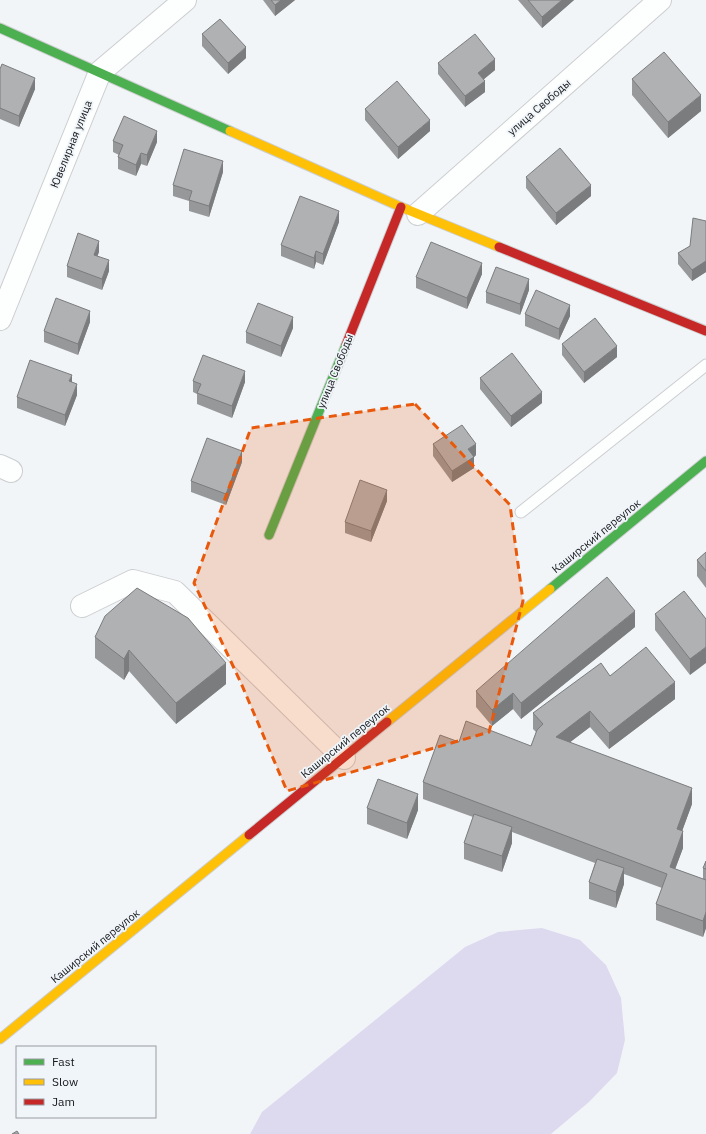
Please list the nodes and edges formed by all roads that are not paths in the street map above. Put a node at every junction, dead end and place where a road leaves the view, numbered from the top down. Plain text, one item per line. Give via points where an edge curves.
1 (185, 0) edge
2 (660, 0) edge
3 (0, 28) edge
4 (100, 72) junction
5 (410, 210) junction
6 (0, 319) edge
7 (706, 331) edge
8 (706, 365) edge
9 (706, 461) edge
10 (521, 512) dead end
11 (269, 535) dead end
12 (82, 606) dead end
13 (344, 758) junction
14 (0, 1039) edge

1 - 4 street, Ювелирная улица
2 - 5 street, улица Свободы
3 - 4 street
4 - 5 street
4 - 6 street, Ювелирная улица
5 - 7 street
5 - 11 street, улица Свободы
8 - 10 lane
9 - 13 street, Каширский переулок
12 - 13 street via 132,581 174,592
13 - 14 street, Каширский переулок

